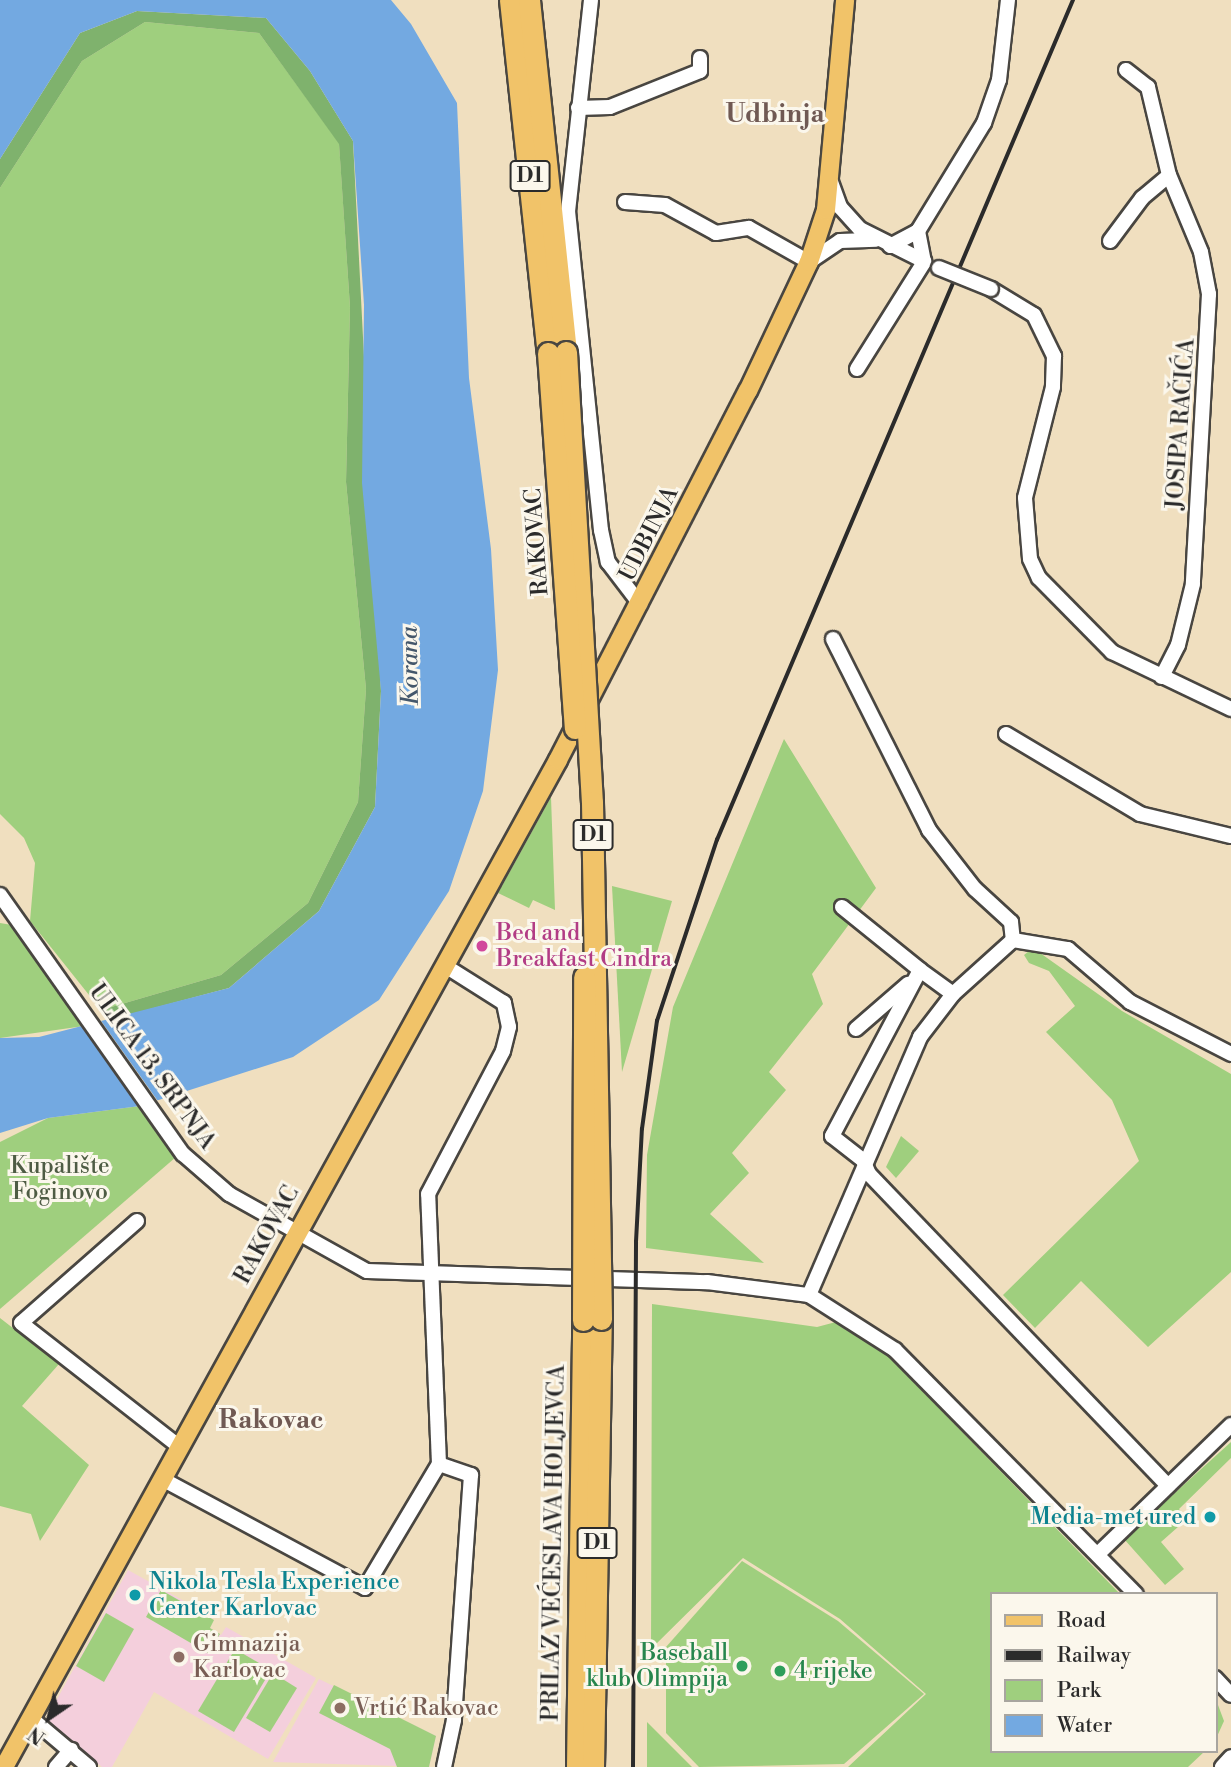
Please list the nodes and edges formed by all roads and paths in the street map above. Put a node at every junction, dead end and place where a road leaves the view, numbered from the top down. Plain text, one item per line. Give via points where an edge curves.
1 (510, 0) edge
2 (529, 0) edge
3 (591, 0) edge
4 (845, 0) edge
5 (1008, 0) edge
6 (700, 58) dead end
7 (1126, 70) dead end
8 (578, 107) junction
9 (1169, 175) junction
10 (831, 182) junction
11 (625, 202) dead end
12 (918, 231) junction
13 (1110, 241) dead end
14 (883, 243) junction
15 (924, 261) junction
16 (809, 262) junction
17 (557, 352) junction
18 (857, 369) dead end
19 (640, 604) junction
20 (833, 639) dead end
21 (1161, 677) junction
22 (1231, 709) edge
23 (1006, 734) dead end
24 (1231, 836) edge
25 (0, 895) edge
26 (842, 907) dead end
27 (1013, 940) junction
28 (444, 965) junction
29 (917, 974) junction
30 (953, 994) junction
31 (856, 1029) dead end
32 (1231, 1054) edge
33 (863, 1160) junction
34 (137, 1222) dead end
35 (298, 1233) junction
36 (432, 1275) junction
37 (809, 1295) junction
38 (592, 1320) junction
39 (1231, 1425) edge
40 (181, 1448) junction
41 (439, 1464) junction
42 (164, 1480) junction
43 (1168, 1486) junction
44 (1099, 1553) junction
45 (1134, 1592) edge
46 (1217, 1680) edge
47 (1231, 1695) edge
48 (31, 1718) junction
49 (71, 1750) junction
50 (1231, 1757) edge
51 (4, 1767) edge
52 (56, 1767) edge
53 (89, 1767) edge
54 (444, 1767) edge
55 (577, 1767) edge
56 (593, 1767) edge
57 (1222, 1767) edge

1 - 17 highway, D1
2 - 17 highway, D1
3 - 8 street, UDBINJA
4 - 10 main road, UDBINJA
5 - 12 street via 999,80 984,123
6 - 8 street via 700,71 610,107
7 - 9 street, JOSIPA RAČIĆA via 1148,87
8 - 19 street, UDBINJA via 568,211 601,530 608,562
9 - 13 street via 1142,198
9 - 21 street, JOSIPA RAČIĆA via 1202,252 1209,337 1193,584 1178,645
10 - 14 street, UDBINJA via 849,219
10 - 16 main road, UDBINJA
11 - 16 street via 665,205 716,233 749,228
12 - 14 street
12 - 15 street
14 - 15 street, UDBINJA
14 - 16 street, UDBINJA via 840,241
15 - 18 street
15 - 21 street, UDBINJA, bridge via 990,289 1034,315 1054,356 1053,387 1025,498 1030,559 1039,578 1102,644
16 - 19 main road, UDBINJA
17 - 38 highway, RAKOVAC / D1, bridge via 579,800
19 - 28 main road, RAKOVAC
20 - 27 street via 929,830 975,889 1011,922
21 - 22 street
23 - 24 street via 1140,814
25 - 35 street, ULICA 13. SRPNJA via 177,1146 209,1181
26 - 29 street
27 - 30 street
27 - 32 street via 1068,949 1130,1002
28 - 35 main road, RAKOVAC
28 - 36 street via 504,1003 509,1027 503,1051 428,1194
29 - 30 street
29 - 31 street
29 - 33 street via 832,1136
30 - 33 street via 898,1078
33 - 37 street
33 - 43 street via 869,1174
34 - 40 street via 20,1323
35 - 36 street, ULICA 13. SRPNJA via 368,1271
35 - 40 main road, RAKOVAC
36 - 37 street, ULICA 13. SRPNJA via 706,1282
36 - 41 street
37 - 44 street via 895,1350
38 - 55 highway, PRILAZ VEĆESLAVA HOLJEVCA / D1
38 - 56 highway, PRILAZ VEĆESLAVA HOLJEVCA / D1
39 - 43 street
40 - 42 main road, RAKOVAC
41 - 42 street via 365,1588
41 - 54 street via 471,1475 454,1720
42 - 48 main road, RAKOVAC
43 - 44 street
44 - 45 street
46 - 47 street
48 - 49 street
48 - 51 main road, RAKOVAC
49 - 52 street
49 - 53 street
50 - 57 street

